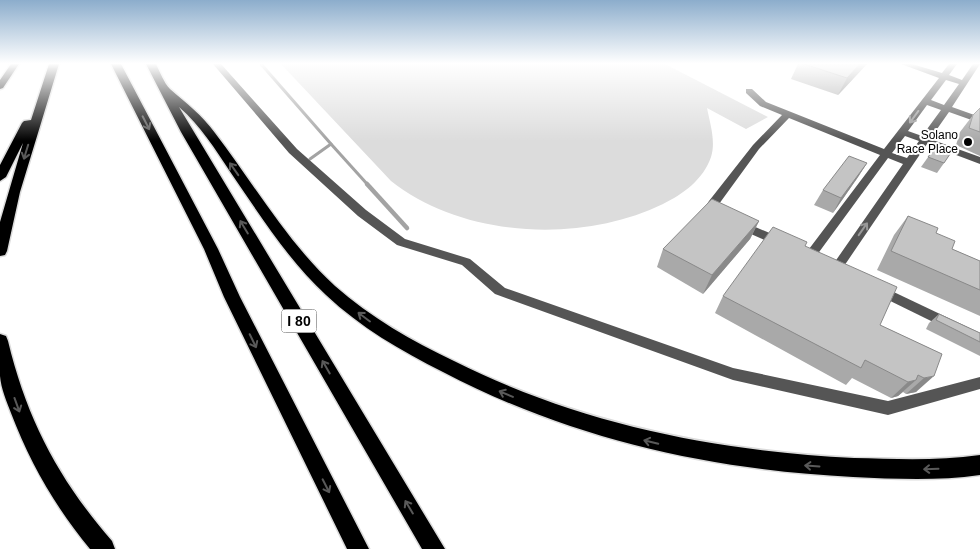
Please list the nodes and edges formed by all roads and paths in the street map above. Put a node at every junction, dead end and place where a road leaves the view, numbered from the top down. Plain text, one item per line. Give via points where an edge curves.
1 (45, 90) edge
2 (46, 90) edge
3 (129, 90) edge
4 (239, 90) edge
5 (934, 90) edge
6 (959, 90) edge
7 (167, 91) joint
8 (749, 91) dead end
9 (925, 101) junction
10 (946, 108) junction
11 (787, 115) junction
12 (980, 120) edge
13 (903, 132) junction
14 (925, 140) junction
15 (886, 154) junction
16 (980, 161) edge
17 (908, 163) junction
18 (0, 177) edge
19 (0, 251) edge
20 (818, 261) junction
21 (870, 286) edge
22 (980, 339) edge
23 (0, 341) edge
24 (980, 382) edge
25 (980, 465) edge
26 (104, 549) edge
27 (358, 549) edge
28 (434, 549) edge

1 - 18 highway
2 -> 19 highway via 14,192
3 -> 27 highway
4 - 24 street via 293,151 362,213 402,242 466,262 500,291 733,374 888,408
5 - 9 street
6 - 10 street
25 -> 7 highway via 870,468 736,459 654,443 584,424 467,377 391,335 331,291 284,237 207,128
28 -> 7 highway, I 80 via 187,132
8 - 11 street via 764,104
9 - 10 street
9 -> 13 street
10 - 12 street
10 - 14 street
11 - 15 street
11 - 20 street via 756,147 713,204 715,213
13 - 14 street
13 - 15 street
14 - 16 street
14 - 17 street
15 - 17 street
15 - 20 street
20 -> 17 street
21 - 22 street
23 -> 26 highway via 10,386 29,436 60,490

